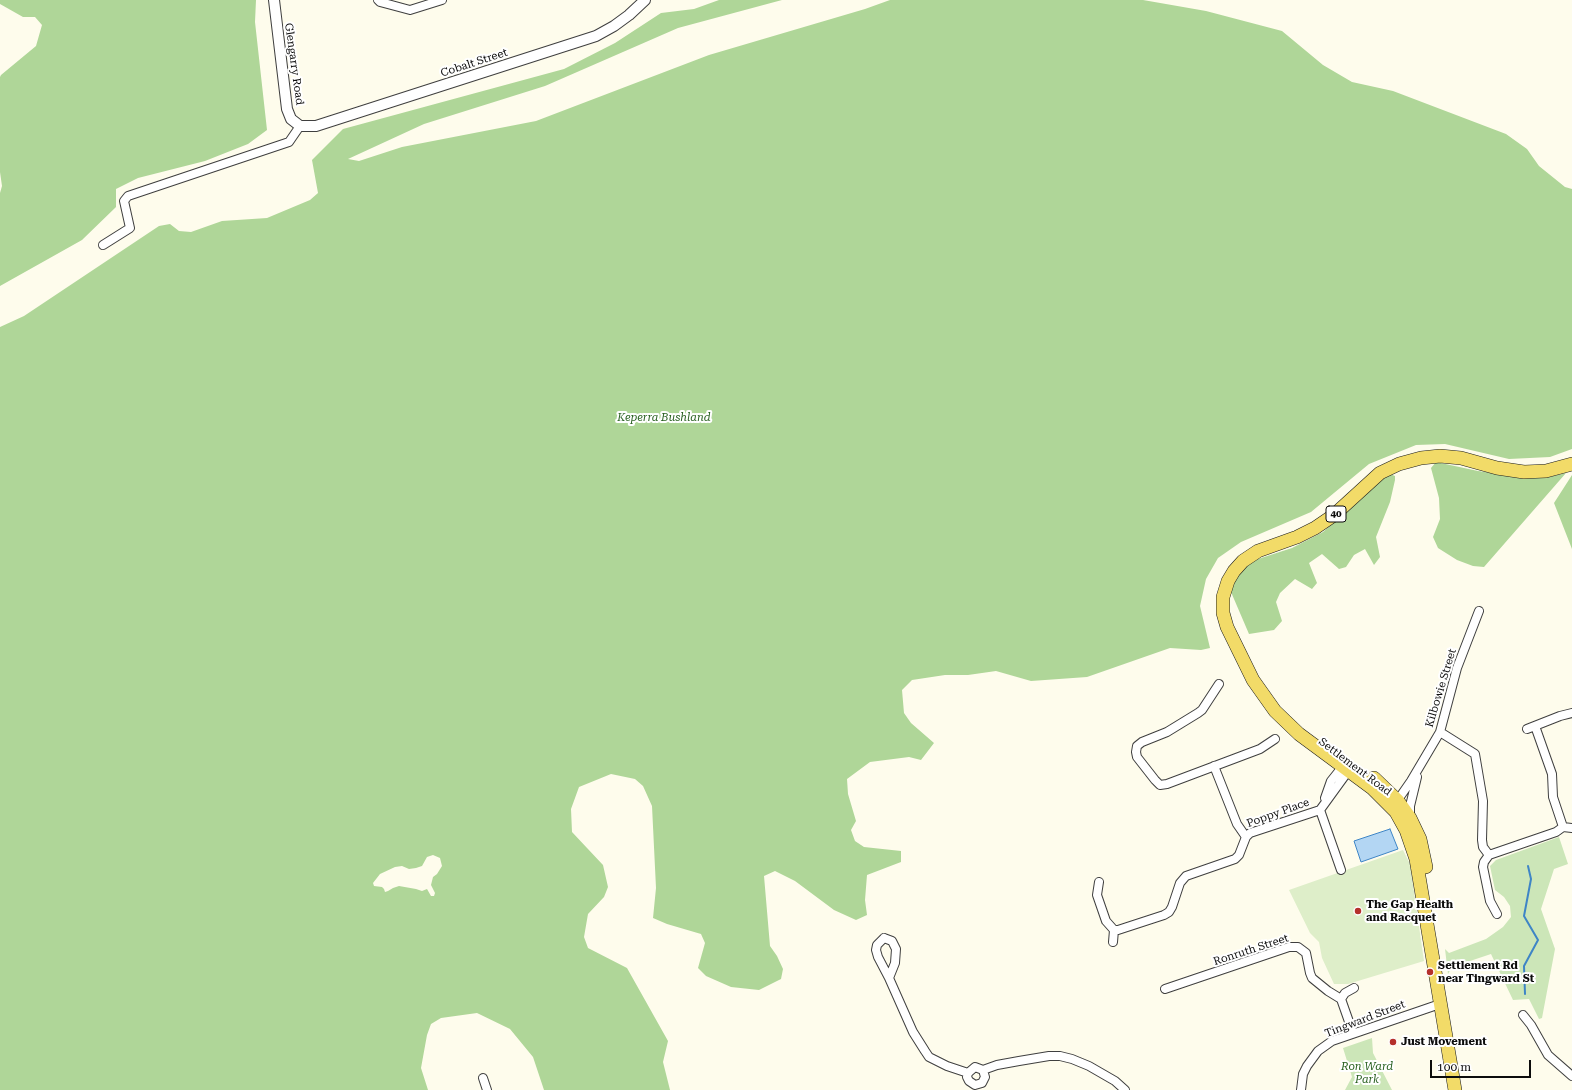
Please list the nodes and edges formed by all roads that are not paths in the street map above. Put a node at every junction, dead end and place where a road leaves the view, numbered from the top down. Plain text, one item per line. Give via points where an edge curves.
1 (274, 0) edge
2 (378, 0) edge
3 (442, 0) edge
4 (645, 0) edge
5 (300, 126) junction
6 (103, 245) dead end
7 (1572, 464) edge
8 (1479, 611) dead end
9 (1219, 684) dead end
10 (1572, 713) edge
11 (1440, 732) junction
12 (1275, 739) dead end
13 (1214, 766) junction
14 (1347, 766) junction
15 (1418, 770) junction
16 (1395, 804) junction
17 (1321, 807) junction
18 (1410, 818) junction
19 (1563, 827) junction
20 (1572, 828) edge
21 (1246, 836) junction
22 (1489, 855) junction
23 (1341, 870) dead end
24 (1099, 882) dead end
25 (1497, 914) dead end
26 (1114, 930) junction
27 (1113, 942) dead end
28 (889, 978) dead end
29 (1354, 988) dead end
30 (1165, 989) dead end
31 (1340, 999) junction
32 (1440, 1000) junction
33 (1523, 1015) dead end
34 (1353, 1033) junction
35 (983, 1070) junction
36 (968, 1073) junction
37 (1572, 1076) edge
38 (483, 1078) dead end
39 (977, 1087) edge
40 (486, 1090) edge
41 (1126, 1090) edge
42 (1301, 1090) edge
43 (1455, 1090) edge

1 - 5 street, Glengarry Road via 287,109 291,119
2 - 3 street via 410,10
4 - 5 street, Cobalt Street via 630,15 596,36 316,126
5 - 6 street via 290,142 128,196 124,201 130,228
7 - 14 main road, Settlement Road / 40 via 1546,471 1524,472 1440,456 1399,464 1380,473 1334,515 1315,528 1258,551 1234,571 1223,597 1223,613 1227,628 1256,686 1265,698
8 - 11 street, Kilbowie Street via 1457,668
9 - 13 street via 1202,710 1167,732 1139,743 1136,752 1143,766 1160,784 1167,784
10 - 19 street via 1531,728 1552,774 1553,797
11 - 15 street, Kilbowie Street
11 - 22 street via 1475,754 1483,801 1482,840 1483,847
12 - 13 street via 1260,749
13 - 21 street via 1237,824
14 - 16 main road, Settlement Road / 40 via 1370,781
14 - 17 street, Poppy Place
15 - 16 street, Kilbowie Street
15 - 18 street
16 - 18 main road, Settlement Road / 40
16 - 32 main road, Settlement Road / 40 via 1416,859
17 - 21 street, Poppy Place
17 - 23 street
18 - 32 main road, Settlement Road / 40 via 1420,839 1425,860 1438,959
19 - 20 street
19 - 22 street via 1556,832
21 - 26 street, Poppy Place via 1239,855 1234,859 1183,878 1169,912
22 - 25 street via 1483,867 1490,901
24 - 26 street via 1098,900 1106,921
26 - 27 street
28 - 36 street via 913,1032 929,1057
29 - 31 street via 1344,993
30 - 31 street, Ronruth Street via 1289,947 1298,947 1306,953 1312,978
31 - 34 street
32 - 34 street, Tingward Street
32 - 43 main road, Settlement Road / 40
33 - 37 street via 1548,1055
34 - 42 street, Tingward Street via 1332,1041 1318,1051 1303,1074
35 - 36 street via 975,1068
35 - 39 street via 984,1079
35 - 41 street via 1018,1061 1060,1056 1089,1066
36 - 39 street via 969,1081
38 - 40 street

